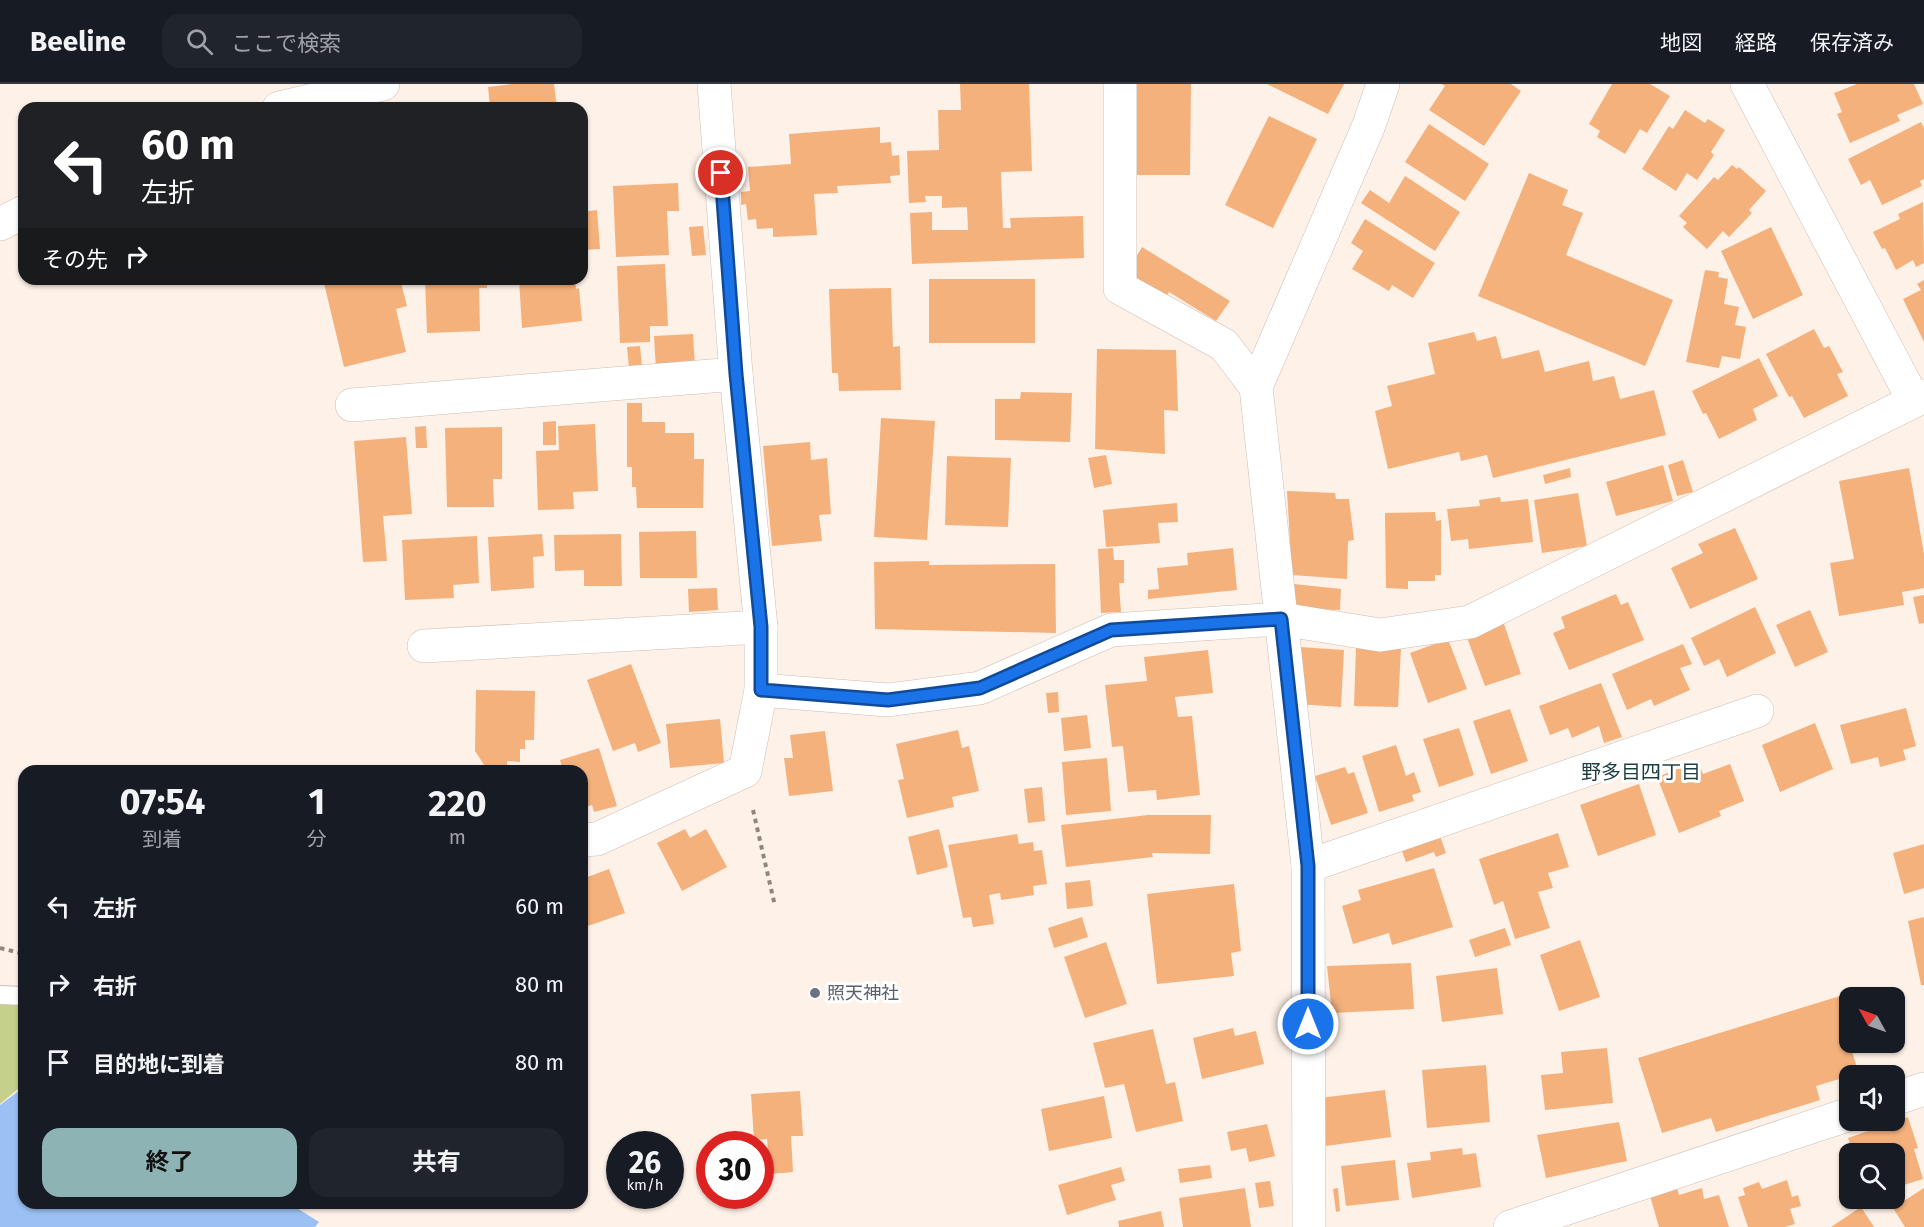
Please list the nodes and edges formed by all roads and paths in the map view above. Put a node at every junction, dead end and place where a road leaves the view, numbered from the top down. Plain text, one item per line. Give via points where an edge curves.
1 (383, 84) edge
2 (714, 84) edge
3 (1120, 84) edge
4 (1383, 84) edge
5 (1746, 84) edge
6 (305, 102) edge
7 (18, 215) edge
8 (0, 224) edge
9 (736, 374) junction
10 (1256, 387) junction
11 (1919, 398) edge
12 (352, 405) dead end
13 (1281, 619) junction
14 (761, 627) junction
15 (424, 646) dead end
16 (761, 690) junction
17 (1757, 711) dead end
18 (745, 771) junction
19 (588, 840) edge
20 (1308, 866) junction
21 (775, 906) dead end
22 (0, 948) edge
23 (18, 952) edge
24 (0, 995) edge
25 (18, 996) edge
26 (1924, 1089) edge
27 (1905, 1095) edge
28 (1839, 1118) edge
29 (1309, 1227) edge
30 (1510, 1227) edge

1 - 6 street
2 - 9 street
3 - 10 street via 1120,288 1224,345
4 - 10 street
5 - 11 street
7 - 8 street
9 - 12 street
9 - 14 street
10 - 13 street
11 - 13 street via 1470,622 1380,635
13 - 16 street via 1111,630 980,688 888,700
13 - 20 street
14 - 15 street
14 - 16 street
16 - 18 street
17 - 20 street
18 - 19 street via 597,839
18 - 21 path
20 - 29 street
22 - 23 path
24 - 25 lane
26 - 27 street
28 - 30 street

